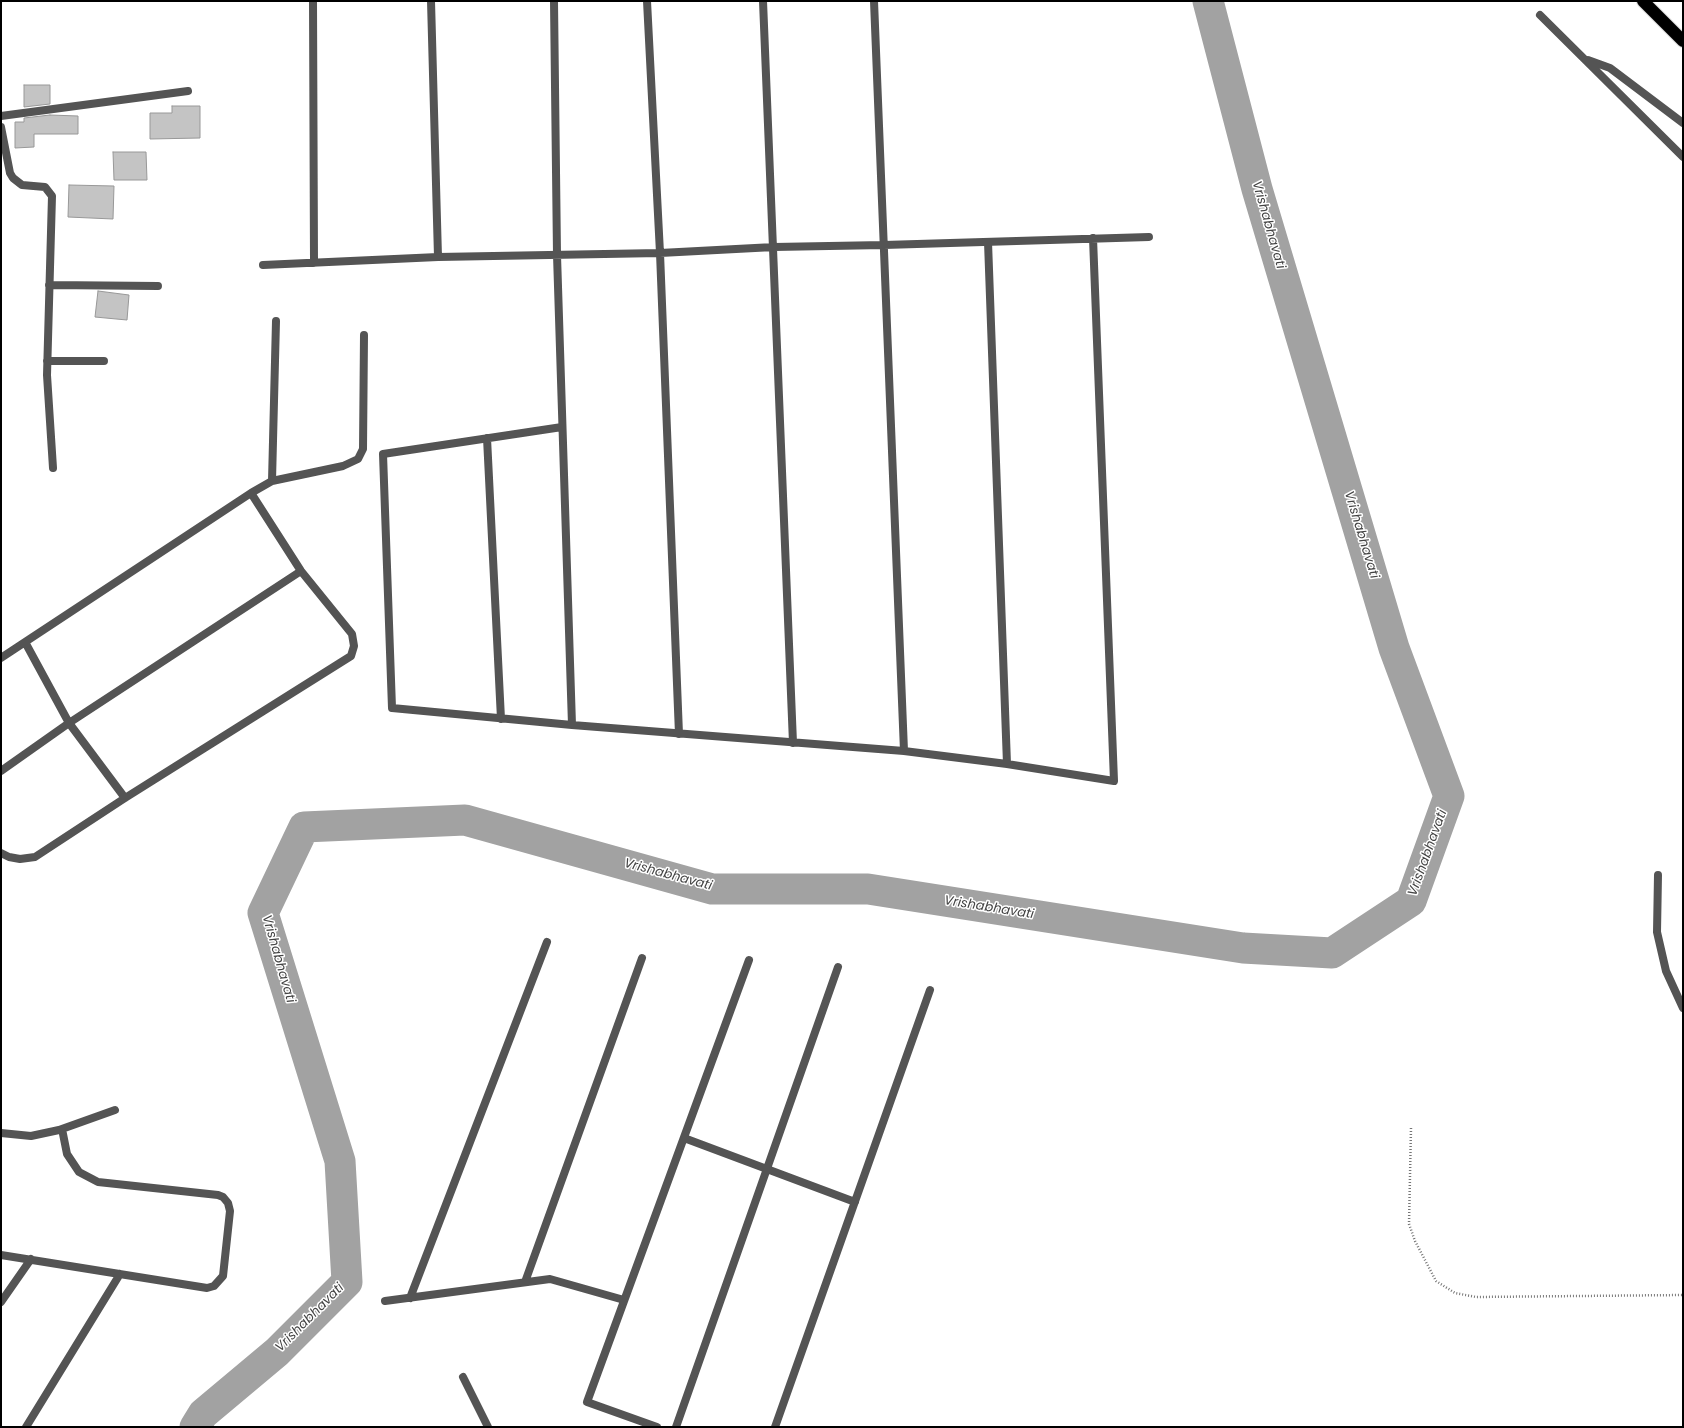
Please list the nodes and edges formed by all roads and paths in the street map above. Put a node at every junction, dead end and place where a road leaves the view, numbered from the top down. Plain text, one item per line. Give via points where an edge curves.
1 (312, 1) edge
2 (316, 1) edge
3 (431, 1) edge
4 (554, 1) edge
5 (647, 1) edge
6 (763, 1) edge
7 (874, 1) edge
8 (1643, 1) edge
9 (1540, 15) dead end
10 (1683, 40) edge
11 (1586, 60) junction
12 (188, 90) dead end
13 (1, 116) edge
14 (1683, 123) edge
15 (1, 126) edge
16 (1683, 157) edge
17 (1149, 236) dead end
18 (1093, 238) junction
19 (988, 242) junction
20 (884, 245) junction
21 (774, 246) junction
22 (660, 253) junction
23 (557, 254) junction
24 (438, 257) junction
25 (314, 262) junction
26 (263, 265) dead end
27 (49, 285) junction
28 (158, 286) dead end
29 (276, 321) dead end
30 (364, 335) dead end
31 (47, 361) junction
32 (104, 361) dead end
33 (562, 427) junction
34 (487, 438) junction
35 (53, 468) dead end
36 (272, 481) junction
37 (251, 493) junction
38 (301, 571) junction
39 (25, 642) junction
40 (1, 658) edge
41 (502, 719) junction
42 (69, 723) junction
43 (572, 725) junction
44 (679, 734) junction
45 (793, 743) junction
46 (904, 751) junction
47 (1007, 764) junction
48 (1, 772) edge
49 (125, 798) junction
50 (1, 853) edge
51 (1658, 875) dead end
52 (547, 942) dead end
53 (642, 958) dead end
54 (749, 960) dead end
55 (838, 967) dead end
56 (930, 990) dead end
57 (1683, 1008) edge
58 (115, 1110) dead end
59 (1411, 1128) dead end
60 (62, 1129) junction
61 (1, 1133) edge
62 (684, 1138) junction
63 (767, 1169) junction
64 (855, 1202) junction
65 (1, 1255) edge
66 (31, 1259) junction
67 (120, 1274) junction
68 (525, 1282) junction
69 (1683, 1295) edge
70 (410, 1298) junction
71 (624, 1300) junction
72 (385, 1301) dead end
73 (1, 1302) edge
74 (463, 1378) dead end
75 (26, 1427) edge
76 (488, 1427) edge
77 (657, 1427) edge
78 (676, 1427) edge
79 (775, 1427) edge

1 - 2 street
1 - 25 street
3 - 24 street
4 - 23 street
5 - 22 street
6 - 21 street
7 - 20 street
8 - 10 highway
9 - 11 street
11 - 14 street via 1610,68
11 - 16 street
12 - 13 street
15 - 27 street via 13,178 22,185 45,188 52,196
17 - 18 street
18 - 19 street
18 - 47 street via 1114,781
19 - 20 street
19 - 47 street
20 - 21 street
20 - 46 street
21 - 22 street
21 - 45 street
22 - 23 street
22 - 44 street
23 - 24 street
23 - 33 street
24 - 25 street
25 - 26 street
27 - 28 street
27 - 31 street
29 - 36 street
30 - 36 street via 363,449 358,459 343,466
31 - 32 street
31 - 35 street
33 - 34 street
33 - 43 street
34 - 41 street
34 - 41 street via 383,454 392,708
36 - 37 street
37 - 38 street
37 - 39 street
38 - 42 street
38 - 49 street via 352,634 354,646 351,656
39 - 40 street
39 - 42 street
41 - 43 street
42 - 48 street
42 - 49 street
43 - 44 street
44 - 45 street
45 - 46 street
46 - 47 street
49 - 50 street via 35,857 20,859
51 - 57 street via 1657,932 1666,971
52 - 70 street
53 - 68 street
54 - 62 street
55 - 63 street
56 - 64 street
58 - 60 street
59 - 69 path via 1409,1224 1414,1241 1436,1281 1455,1293 1476,1297
60 - 61 street via 31,1136
60 - 67 street via 67,1154 79,1172 98,1182 218,1195 228,1204 230,1211 223,1276 214,1286 206,1288
62 - 63 street
62 - 71 street
63 - 64 street
63 - 78 street
64 - 79 street
65 - 66 street
66 - 67 street
66 - 73 street
67 - 75 street
68 - 70 street
68 - 71 street via 550,1279
70 - 72 street
71 - 77 street via 587,1402
74 - 76 street

